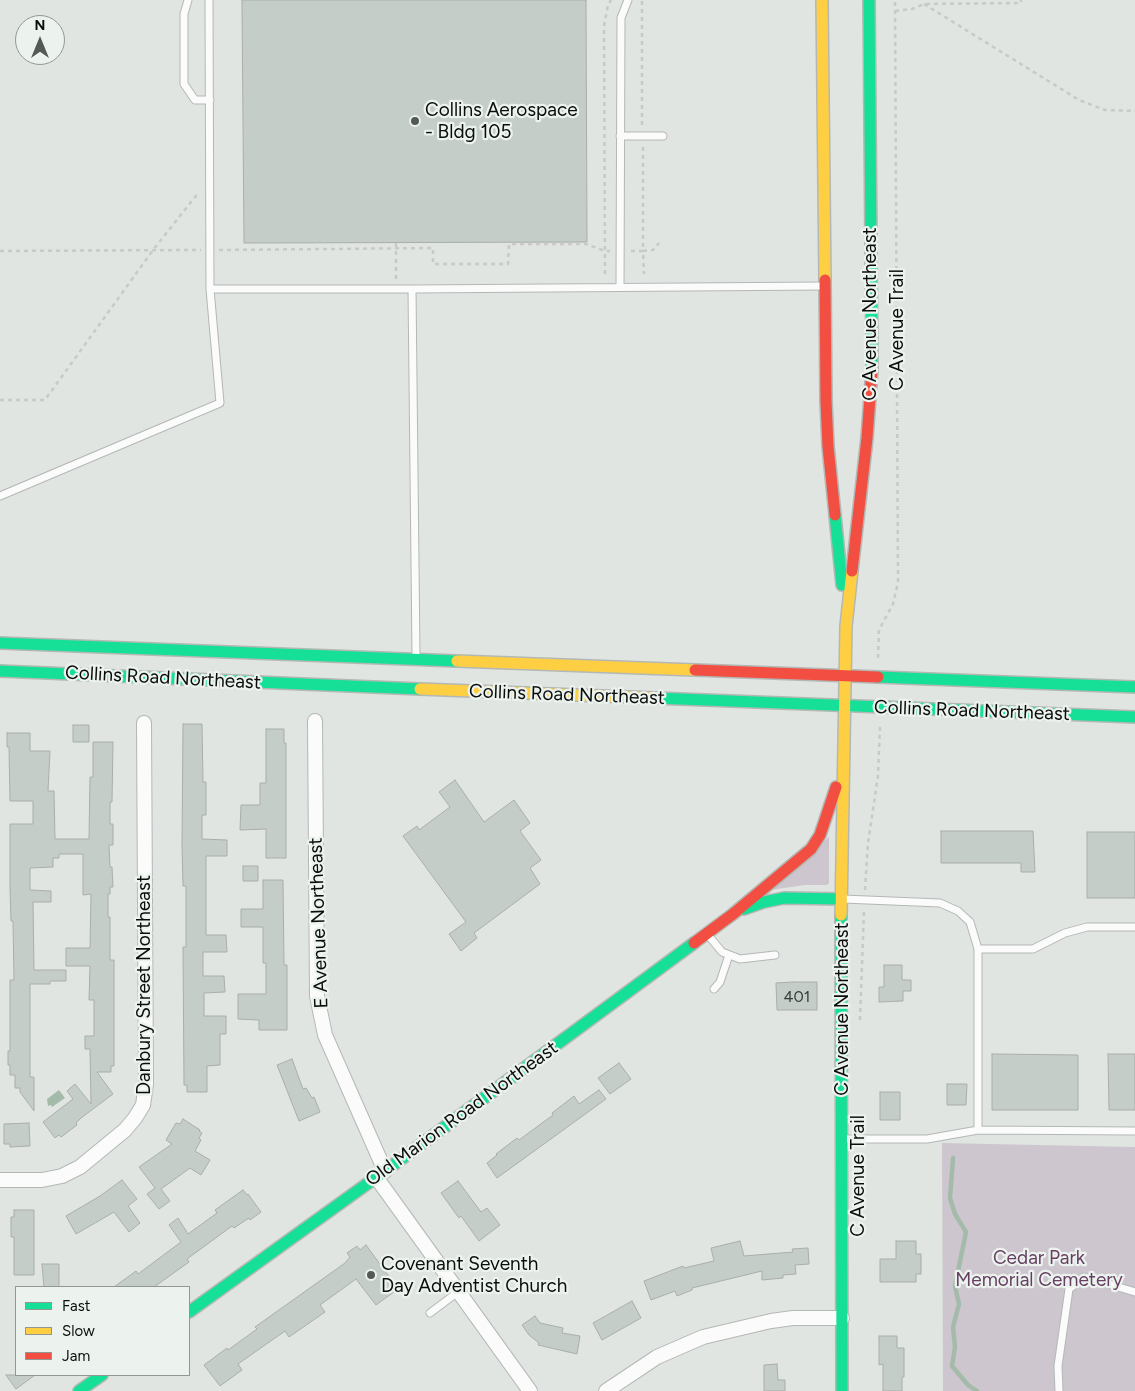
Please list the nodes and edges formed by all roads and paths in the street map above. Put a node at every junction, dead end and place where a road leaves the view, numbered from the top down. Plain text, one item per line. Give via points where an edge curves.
1 (188, 0) edge
2 (209, 0) edge
3 (612, 0) edge
4 (628, 0) edge
5 (822, 0) edge
6 (869, 0) edge
7 (895, 0) edge
8 (1021, 0) edge
9 (924, 4) junction
10 (895, 11) junction
11 (210, 100) junction
12 (1135, 111) edge
13 (620, 136) junction
14 (663, 136) dead end
15 (210, 178) junction
16 (396, 243) dead end
17 (658, 244) dead end
18 (396, 248) junction
19 (153, 250) junction
20 (210, 250) junction
21 (0, 251) edge
22 (605, 251) junction
23 (614, 251) dead end
24 (629, 251) dead end
25 (643, 251) junction
26 (605, 274) dead end
27 (644, 274) dead end
28 (824, 286) junction
29 (620, 287) junction
30 (210, 289) junction
31 (396, 289) junction
32 (412, 289) junction
33 (0, 400) edge
34 (0, 496) edge
35 (846, 626) junction
36 (0, 643) edge
37 (878, 655) dead end
38 (416, 658) junction
39 (0, 671) edge
40 (845, 675) junction
41 (1135, 687) edge
42 (844, 706) junction
43 (1135, 717) edge
44 (315, 721) dead end
45 (880, 722) dead end
46 (144, 723) dead end
47 (843, 766) junction
48 (841, 899) junction
49 (864, 899) junction
50 (733, 914) junction
51 (1135, 928) edge
52 (706, 934) junction
53 (978, 949) junction
54 (729, 954) junction
55 (775, 955) dead end
56 (714, 989) dead end
57 (860, 1025) dead end
58 (978, 1130) junction
59 (1135, 1131) edge
60 (842, 1139) junction
61 (380, 1174) junction
62 (0, 1180) edge
63 (458, 1292) junction
64 (1135, 1292) edge
65 (190, 1311) edge
66 (430, 1313) dead end
67 (842, 1318) junction
68 (101, 1376) edge
69 (79, 1391) edge
70 (530, 1391) edge
71 (606, 1391) edge
72 (842, 1391) edge
73 (1059, 1391) edge

1 - 11 lane via 184,14 184,84 194,100
2 - 11 lane
3 - 22 path via 604,26
4 - 13 lane via 620,18
5 - 28 main road, C Avenue Northeast
6 - 35 main road, C Avenue Northeast via 872,364
7 - 10 path, C Avenue Trail
8 - 9 path via 1021,3
9 - 10 path
9 - 12 path via 1079,100 1105,110
10 - 37 path, C Avenue Trail via 898,582 893,604 879,630
11 - 15 lane
13 - 14 lane
13 - 29 lane
15 - 19 path
15 - 20 lane
16 - 18 path
17 - 25 path via 653,250
18 - 20 path
18 - 22 path via 433,248 433,264 508,264 509,244 586,244
18 - 31 path
19 - 20 path
19 - 21 path
19 - 33 path via 45,400
20 - 30 lane
22 - 23 path
22 - 26 path
24 - 25 path
25 - 27 path
28 - 29 lane
28 - 35 main road, C Avenue Northeast via 828,446
29 - 32 lane
30 - 31 lane
30 - 34 lane via 220,403
31 - 32 lane
32 - 38 lane
35 - 40 main road, C Avenue Northeast
36 - 38 main road, Collins Road Northeast
38 - 40 main road, Collins Road Northeast
39 - 42 main road, Collins Road Northeast
40 - 41 main road, Collins Road Northeast
40 - 42 main road, C Avenue Northeast
42 - 43 main road, Collins Road Northeast
42 - 47 main road, C Avenue Northeast
44 - 61 street, E Avenue Northeast via 317,996 325,1035
45 - 49 path via 878,776
46 - 62 street, Danbury Street Northeast via 146,1084 143,1105 125,1130 80,1167 62,1176 42,1180
47 - 48 main road, C Avenue Northeast
47 - 50 main road, Old Marion Road Northeast via 820,835 811,849
48 - 49 lane
48 - 50 main road, Old Marion Road Northeast via 784,898
48 - 60 main road, C Avenue Northeast
49 - 53 lane via 940,903 958,911 970,922
49 - 57 path
50 - 52 main road, Old Marion Road Northeast
51 - 53 lane via 1087,927 1065,933 1033,949
52 - 54 lane via 722,952
52 - 61 main road, Old Marion Road Northeast
53 - 58 lane
54 - 55 lane via 740,959
54 - 56 lane via 720,982
58 - 59 lane
58 - 60 lane via 927,1139
60 - 67 main road, C Avenue Northeast
61 - 63 street, E Avenue Northeast
61 - 65 main road, Old Marion Road Northeast
63 - 66 lane
63 - 70 street, E Avenue Northeast
64 - 73 lane via 1084,1277 1069,1289 1058,1366
67 - 71 street via 771,1321 703,1337 657,1356
67 - 72 main road, C Avenue Northeast
68 - 69 main road

